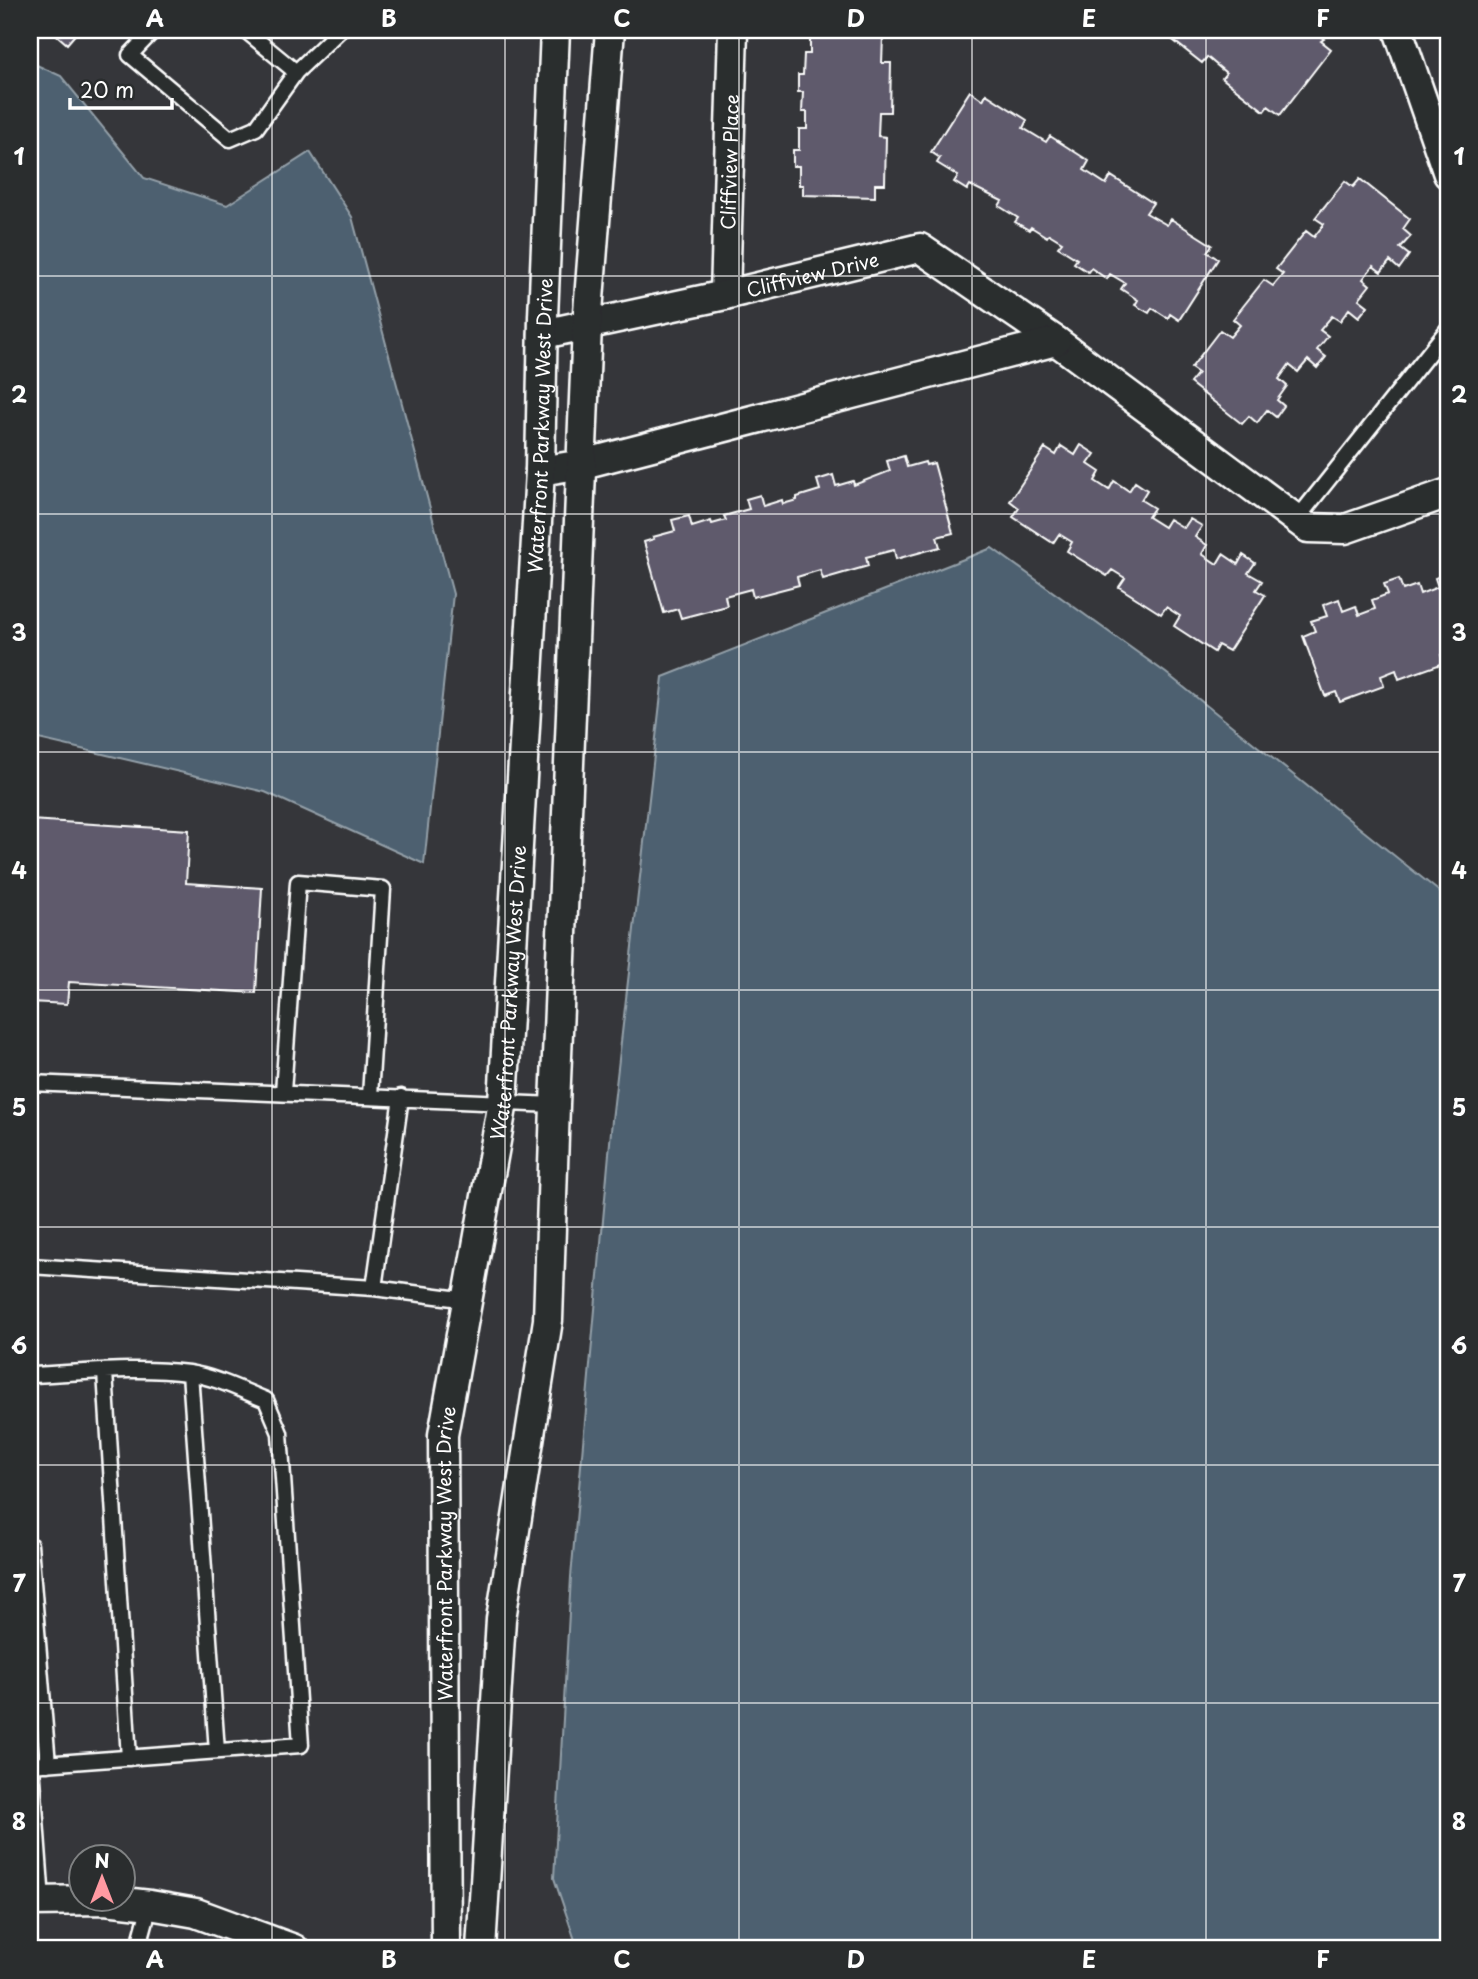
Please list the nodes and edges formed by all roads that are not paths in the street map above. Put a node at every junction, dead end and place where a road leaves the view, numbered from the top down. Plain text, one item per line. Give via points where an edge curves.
1 (154, 30) edge
2 (245, 30) edge
3 (340, 30) edge
4 (555, 30) edge
5 (610, 30) edge
6 (733, 30) edge
7 (1398, 30) edge
8 (296, 72) junction
9 (1448, 174) edge
10 (725, 295) junction
11 (587, 325) junction
12 (1448, 329) edge
13 (543, 334) junction
14 (1056, 341) junction
15 (583, 464) junction
16 (540, 471) junction
17 (1448, 493) edge
18 (1297, 519) junction
19 (30, 1083) edge
20 (283, 1093) junction
21 (370, 1096) junction
22 (401, 1097) junction
23 (503, 1102) junction
24 (555, 1105) junction
25 (30, 1266) edge
26 (374, 1288) junction
27 (468, 1300) junction
28 (104, 1372) junction
29 (190, 1373) junction
30 (30, 1375) edge
31 (30, 1545) edge
32 (217, 1751) junction
33 (129, 1758) junction
34 (48, 1763) junction
35 (31, 1765) edge
36 (36, 1901) edge
37 (150, 1905) junction
38 (138, 1949) edge
39 (293, 1949) edge
40 (446, 1949) edge
41 (481, 1949) edge

1 - 8 lane via 130,55 230,139 256,128
2 - 8 lane
3 - 8 lane
4 - 13 street, Waterfront Parkway West Drive
5 - 11 street
6 - 10 street, Cliffview Place
7 - 9 street
10 - 11 street, Cliffview Drive
10 - 14 street, Cliffview Drive via 920,248
11 - 13 street, Cliffview Drive
11 - 15 street
12 - 18 lane
13 - 16 street, Waterfront Parkway West Drive
14 - 15 street
14 - 18 street, Cliffview Drive
15 - 16 street
15 - 24 street
16 - 23 street, Waterfront Parkway West Drive
17 - 18 street, Cliffview Drive via 1345,529 1308,528
19 - 20 lane
20 - 21 lane
20 - 21 lane via 298,882 383,889
21 - 22 lane
22 - 23 lane
22 - 26 lane
23 - 24 lane
23 - 27 street, Waterfront Parkway West Drive
24 - 41 street via 548,1320 501,1619
25 - 26 lane
26 - 27 lane
27 - 40 street, Waterfront Parkway West Drive via 443,1435
28 - 29 lane
28 - 30 lane
28 - 33 lane
29 - 32 lane
29 - 32 lane via 266,1400 280,1433 301,1745
31 - 34 lane
32 - 33 lane
33 - 34 lane
34 - 35 lane
35 - 36 lane
36 - 37 street via 104,1899
37 - 38 lane
37 - 39 street via 196,1913

